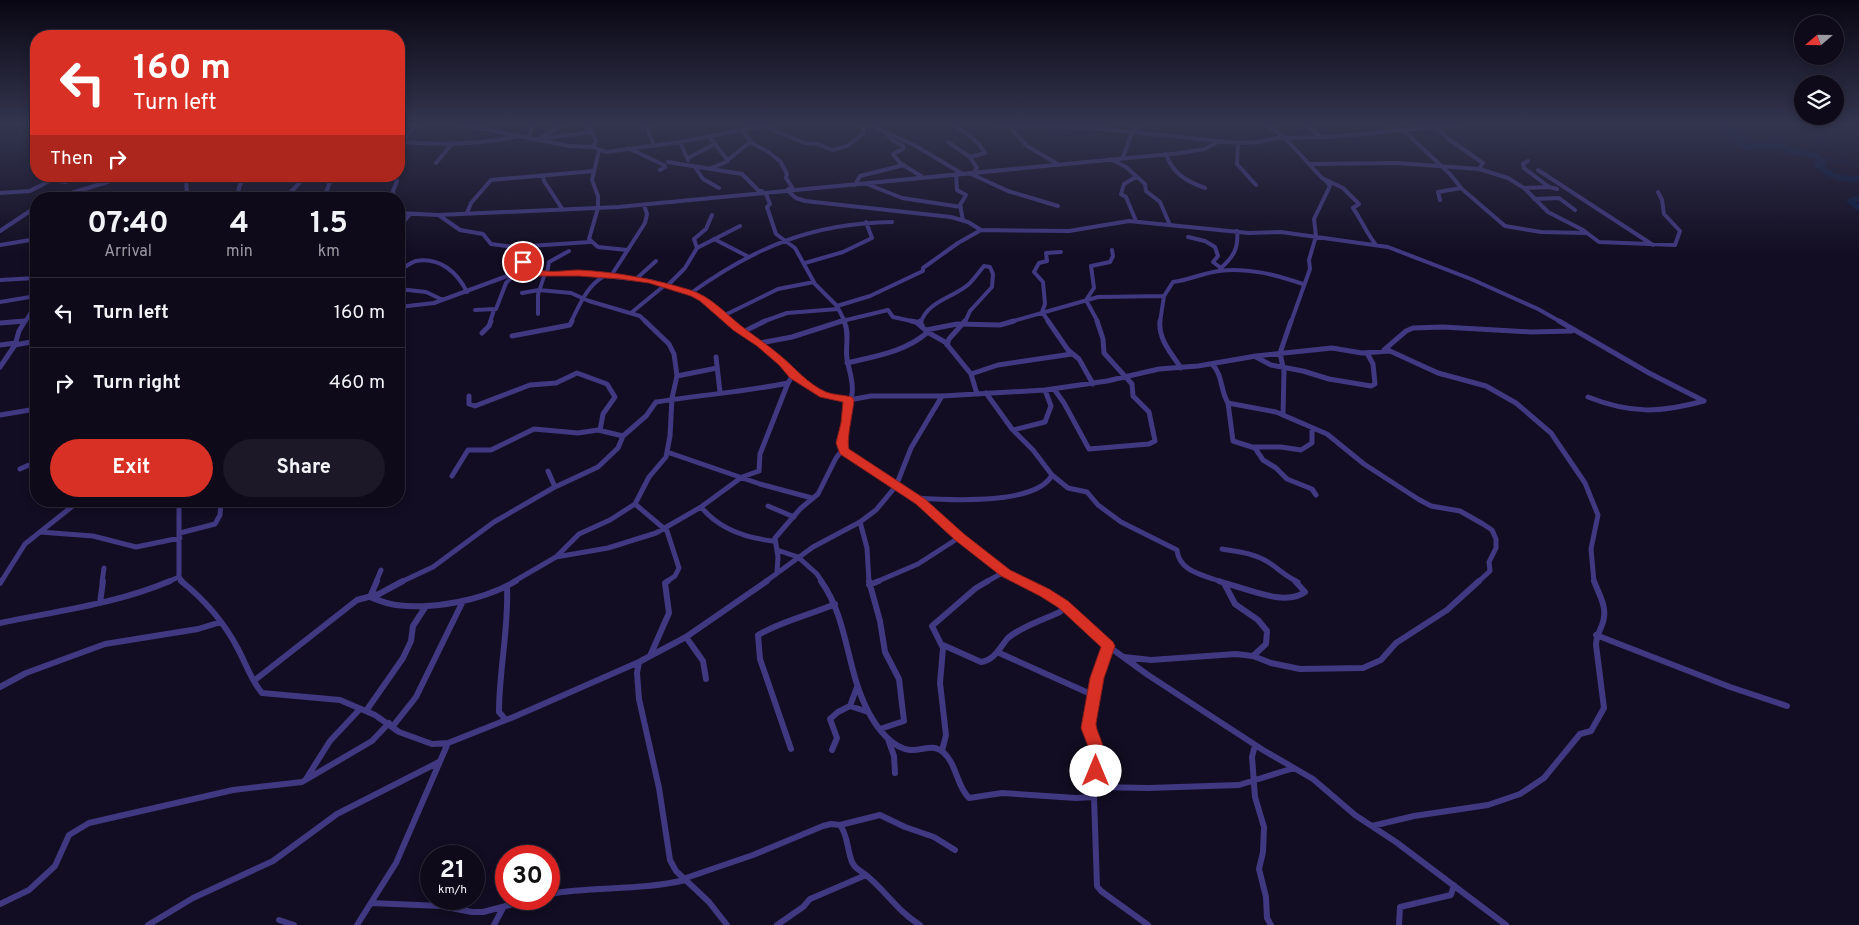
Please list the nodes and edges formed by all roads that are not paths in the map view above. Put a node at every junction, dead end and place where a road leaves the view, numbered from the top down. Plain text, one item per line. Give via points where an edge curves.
1 (696, 168) edge
2 (708, 168) edge
3 (784, 168) edge
4 (886, 168) edge
5 (909, 168) edge
6 (950, 168) edge
7 (977, 168) edge
8 (1009, 168) edge
9 (1126, 168) edge
10 (1172, 168) edge
11 (1241, 168) edge
12 (1313, 168) edge
13 (1442, 168) edge
14 (1468, 168) edge
15 (1524, 168) edge
16 (1479, 169) joint
17 (1538, 170) dead end
18 (594, 171) joint
19 (968, 172) junction
20 (974, 172) junction
21 (959, 174) junction
22 (543, 176) junction
23 (921, 177) junction
24 (1136, 177) junction
25 (1324, 179) junction
26 (47, 182) edge
27 (107, 182) edge
28 (300, 182) edge
29 (864, 183) junction
30 (854, 185) junction
31 (1256, 185) dead end
32 (1549, 187) junction
33 (720, 188) dead end
34 (1205, 188) dead end
35 (1462, 188) junction
36 (1524, 188) junction
37 (1557, 189) dead end
38 (787, 191) junction
39 (75, 192) edge
40 (291, 192) edge
41 (1658, 192) dead end
42 (0, 193) edge
43 (766, 194) dead end
44 (1534, 199) junction
45 (1440, 200) dead end
46 (644, 205) junction
47 (1058, 206) dead end
48 (598, 208) junction
49 (961, 208) junction
50 (563, 210) junction
51 (1575, 210) dead end
52 (30, 212) edge
53 (405, 213) edge
54 (467, 213) junction
55 (438, 215) junction
56 (712, 215) dead end
57 (963, 220) junction
58 (866, 222) junction
59 (892, 222) dead end
60 (1136, 222) junction
61 (1170, 225) junction
62 (740, 226) dead end
63 (981, 230) junction
64 (0, 231) edge
65 (1237, 231) junction
66 (1586, 233) junction
67 (1316, 236) junction
68 (1188, 237) dead end
69 (714, 239) junction
70 (783, 240) junction
71 (30, 241) edge
72 (590, 242) junction
73 (0, 245) edge
74 (1376, 245) junction
75 (1653, 245) junction
76 (514, 247) junction
77 (696, 248) junction
78 (627, 250) junction
79 (1112, 250) dead end
80 (570, 251) dead end
81 (1060, 252) dead end
82 (747, 256) junction
83 (656, 261) dead end
84 (805, 263) junction
85 (524, 266) junction
86 (405, 268) edge
87 (1219, 270) junction
88 (537, 273) junction
89 (546, 273) junction
90 (515, 274) junction
91 (523, 274) junction
92 (604, 275) junction
93 (611, 276) junction
94 (30, 278) edge
95 (636, 279) junction
96 (0, 280) edge
97 (814, 282) junction
98 (1303, 284) junction
99 (666, 285) junction
100 (405, 290) edge
101 (539, 290) junction
102 (467, 292) junction
103 (522, 292) dead end
104 (691, 293) junction
105 (1164, 296) junction
106 (30, 297) edge
107 (582, 298) junction
108 (443, 300) junction
109 (1086, 300) junction
110 (0, 302) edge
111 (405, 307) edge
112 (837, 308) junction
113 (475, 310) dead end
114 (494, 310) junction
115 (1042, 312) junction
116 (30, 313) edge
117 (631, 313) junction
118 (538, 314) dead end
119 (723, 316) junction
120 (844, 320) junction
121 (25, 321) junction
122 (0, 323) edge
123 (962, 325) junction
124 (922, 326) junction
125 (927, 331) junction
126 (1575, 331) junction
127 (743, 332) junction
128 (482, 333) dead end
129 (512, 336) dead end
130 (30, 342) edge
131 (15, 344) junction
132 (760, 344) junction
133 (0, 345) edge
134 (947, 345) junction
135 (1384, 350) junction
136 (1280, 353) junction
137 (1367, 353) junction
138 (1072, 354) junction
139 (1256, 356) junction
140 (716, 357) dead end
141 (847, 363) junction
142 (1212, 364) junction
143 (0, 367) edge
144 (1283, 367) junction
145 (717, 368) junction
146 (1181, 368) junction
147 (970, 374) junction
148 (793, 375) junction
149 (677, 376) junction
150 (1126, 377) junction
151 (788, 384) junction
152 (1092, 384) junction
153 (1054, 389) junction
154 (1045, 390) junction
155 (720, 392) junction
156 (986, 393) junction
157 (977, 394) junction
158 (469, 396) dead end
159 (942, 396) junction
160 (1588, 397) dead end
161 (672, 398) junction
162 (848, 400) junction
163 (1228, 403) junction
164 (30, 410) edge
165 (0, 414) edge
166 (1283, 415) junction
167 (1312, 428) junction
168 (600, 430) junction
169 (1013, 430) junction
170 (623, 436) junction
171 (1253, 447) junction
172 (843, 449) junction
173 (667, 452) junction
174 (30, 464) edge
175 (20, 468) dead end
176 (548, 471) dead end
177 (759, 471) junction
178 (1052, 475) junction
179 (452, 476) dead end
180 (742, 477) junction
181 (755, 482) junction
182 (896, 486) junction
183 (555, 487) junction
184 (1316, 495) dead end
185 (812, 498) junction
186 (916, 498) junction
187 (635, 504) junction
188 (768, 506) dead end
189 (72, 507) edge
190 (179, 507) edge
191 (221, 507) edge
192 (701, 507) junction
193 (794, 517) junction
194 (860, 522) junction
195 (665, 529) junction
196 (40, 532) junction
197 (180, 536) junction
198 (960, 537) junction
199 (774, 541) junction
200 (1222, 548) dead end
201 (777, 550) junction
202 (556, 557) junction
203 (798, 557) junction
204 (104, 568) dead end
205 (381, 570) dead end
206 (777, 572) junction
207 (1004, 572) junction
208 (179, 577) junction
209 (0, 583) edge
210 (1224, 583) junction
211 (869, 585) junction
212 (507, 586) junction
213 (370, 597) junction
214 (463, 601) junction
215 (100, 603) junction
216 (835, 604) junction
217 (1064, 605) junction
218 (426, 606) junction
219 (221, 622) junction
220 (0, 623) edge
221 (1596, 635) junction
222 (686, 636) junction
223 (943, 645) junction
224 (1108, 646) junction
225 (997, 652) junction
226 (650, 656) junction
227 (1253, 656) junction
228 (1124, 657) junction
229 (639, 662) junction
230 (255, 680) junction
231 (706, 680) dead end
232 (0, 687) edge
233 (857, 687) junction
234 (1093, 695) junction
235 (850, 706) junction
236 (1787, 706) dead end
237 (363, 710) junction
238 (868, 712) junction
239 (506, 720) junction
240 (391, 725) junction
241 (880, 729) junction
242 (886, 736) junction
243 (448, 743) junction
244 (1256, 745) junction
245 (791, 749) dead end
246 (832, 750) dead end
247 (942, 751) junction
248 (439, 762) junction
249 (1294, 768) junction
250 (895, 772) dead end
251 (306, 780) junction
252 (1254, 781) junction
253 (1095, 787) junction
254 (1094, 797) junction
255 (840, 825) junction
256 (1372, 826) junction
257 (955, 850) dead end
258 (866, 875) junction
259 (684, 880) junction
260 (1454, 885) junction
261 (560, 893) edge
262 (371, 903) junction
263 (0, 904) edge
264 (495, 909) edge
265 (502, 910) edge
266 (279, 920) dead end
267 (148, 925) edge
268 (294, 925) edge
269 (357, 925) edge
270 (494, 925) edge
271 (727, 925) edge
272 (777, 925) edge
273 (920, 925) edge
274 (1148, 925) edge
275 (1272, 925) edge
276 (1399, 925) edge
277 (1506, 925) edge

1 - 33 street via 703,179
2 - 38 street via 742,174 759,191
3 - 38 street via 788,174 785,177 792,187
4 - 30 street via 862,175
5 - 23 street
6 - 21 street
7 - 20 street
8 - 20 street
9 - 24 street
10 - 34 street via 1179,176
11 - 31 street
12 - 25 street
13 - 35 street
14 - 16 street
15 - 32 street
16 - 36 street via 1504,176
17 - 75 street
18 - 22 street
18 - 48 street via 592,182 598,196
19 - 20 street
19 - 21 street
19 - 47 street via 1010,192
21 - 23 street
21 - 49 street via 957,189 966,196 961,201
22 - 50 street
22 - 54 street via 489,181
23 - 29 street
24 - 60 street via 1124,184 1121,194 1126,198
24 - 61 street via 1160,202
25 - 67 street via 1330,188 1314,219
25 - 74 street via 1338,184 1358,200 1354,212
26 - 42 street via 30,191
27 - 39 street
28 - 40 street
29 - 30 street
29 - 49 street via 905,199
30 - 38 street
32 - 36 street
32 - 37 street
35 - 45 street via 1438,192
35 - 66 street via 1507,227
36 - 44 street
38 - 46 street
38 - 57 street via 805,200
41 - 75 street via 1664,214 1680,233 1675,245
43 - 70 street via 770,204 768,213 776,234
44 - 51 street via 1559,198
44 - 66 street via 1548,212
46 - 48 street
46 - 78 street via 646,218
48 - 50 street
48 - 72 street
49 - 57 street
50 - 54 street
52 - 64 street
53 - 55 street
54 - 55 street
55 - 76 street via 460,230 483,234 491,244
56 - 77 street via 706,229 694,238
57 - 63 street
58 - 59 street
58 - 70 street via 807,232
58 - 84 street via 871,239 840,253
60 - 61 street
60 - 63 street via 1064,231
61 - 65 street
62 - 69 street
63 - 112 street via 939,256 923,268 923,272
65 - 67 street
65 - 87 street via 1236,255
66 - 75 street via 1602,243
67 - 74 street
67 - 98 street via 1309,260 1310,269
68 - 87 street via 1214,245 1218,254 1213,262
69 - 77 street
69 - 82 street
70 - 82 street
70 - 84 street via 795,248
71 - 73 street
72 - 76 street
72 - 78 street via 598,247
74 - 126 street via 1471,279 1545,313
76 - 85 street
77 - 99 street via 686,268
78 - 93 street
79 - 109 street via 1110,262 1091,266 1094,288
80 - 89 street via 549,262
81 - 115 street via 1046,253 1047,261 1039,263 1034,272 1043,282 1045,304
82 - 104 street via 715,274
83 - 95 street
84 - 97 street
85 - 88 street
85 - 91 street
86 - 102 street via 415,261 448,266 458,275
87 - 98 street via 1269,272
87 - 105 street via 1173,282
88 - 89 street
88 - 91 street
89 - 92 street
89 - 101 street
90 - 91 street
90 - 102 street via 497,278
90 - 114 street via 506,283
92 - 93 street
92 - 107 street
93 - 95 street
94 - 96 street
95 - 99 street
97 - 112 street
97 - 119 street via 778,289
98 - 136 street
99 - 104 street
99 - 117 street
100 - 108 street via 426,292
101 - 103 street
101 - 107 street via 572,293
101 - 118 street
102 - 108 street
104 - 119 street via 704,299
105 - 109 street via 1104,296
105 - 146 street via 1162,341
106 - 110 street
107 - 117 street
107 - 129 street via 570,325
108 - 111 street
109 - 115 street
109 - 150 street via 1093,308 1104,353
112 - 120 street
112 - 127 street via 787,313
113 - 114 street
114 - 128 street via 489,326
115 - 123 street via 1000,325
115 - 138 street
116 - 121 street
117 - 149 street via 644,318 650,328 669,344
119 - 127 street
120 - 124 street via 888,310 894,317 912,320
120 - 132 street
120 - 141 street via 848,329
121 - 122 street
121 - 131 street
123 - 124 street via 992,287 990,267 984,266 968,285 950,298 937,302 920,321
123 - 125 street
123 - 134 street via 948,339
124 - 125 street
125 - 134 street
125 - 141 street via 917,342 904,348
126 - 135 street via 1413,328
126 - 160 street via 1704,401 1671,410 1651,410 1617,408
127 - 132 street
130 - 131 street
131 - 133 street
131 - 143 street
132 - 148 street
134 - 147 street
135 - 137 street
135 - 221 street via 1438,373 1486,386 1516,403 1551,433 1582,477 1598,515 1591,563 1604,618
136 - 137 street via 1332,348
136 - 139 street
136 - 144 street
137 - 144 street via 1373,364 1373,386
138 - 147 street via 998,365
138 - 152 street via 1079,359
139 - 142 street
139 - 144 street via 1268,364
140 - 145 street
141 - 162 street via 852,380 852,395
142 - 146 street
142 - 163 street via 1219,372
144 - 166 street
145 - 149 street
145 - 155 street
146 - 150 street
147 - 157 street
148 - 151 street
148 - 162 street via 823,395
149 - 161 street
150 - 152 street
150 - 153 street via 1133,386 1134,396 1151,416 1153,443 1089,449
151 - 155 street via 743,392
151 - 177 street via 760,454
152 - 153 street
153 - 154 street
154 - 156 street
154 - 169 street via 1051,406 1045,422
155 - 161 street
156 - 157 street
156 - 169 street
157 - 159 street
158 - 168 street via 469,404 475,406 530,385 556,383 581,373 607,384 615,397 602,414
159 - 162 street via 877,396
159 - 182 street via 911,448
161 - 170 street via 656,402 646,416
161 - 173 street
162 - 172 street
163 - 166 street
163 - 171 street via 1231,439
164 - 165 street
166 - 167 street
167 - 171 street via 1312,443 1301,450 1282,446
167 - 227 street via 1335,439 1364,464 1418,499 1431,506 1460,511 1489,528 1496,539 1496,552 1489,562 1490,571 1456,603 1396,643 1372,666 1355,670 1300,669
168 - 170 street
168 - 179 street via 583,433 531,430 491,450 468,450
169 - 178 street
170 - 183 street via 618,448 598,467
171 - 184 street via 1282,476 1312,489
172 - 182 street
172 - 185 street via 821,490
173 - 180 street
173 - 187 street
174 - 175 street
176 - 183 street
177 - 180 street
177 - 181 street
178 - 186 street via 1050,481 1042,486 996,500 966,502
178 - 210 street via 1068,488 1087,492 1121,522 1174,548 1184,567
180 - 181 street
180 - 192 street
181 - 185 street
182 - 186 street
182 - 194 street via 876,510
183 - 213 street via 494,522 440,564
185 - 193 street
186 - 198 street
187 - 195 street
187 - 202 street via 579,534
188 - 193 street
189 - 196 street
190 - 197 street
191 - 197 street via 215,524
192 - 195 street
192 - 199 street via 720,525 753,538
193 - 199 street
194 - 203 street
194 - 211 street via 867,548
195 - 202 street via 608,548
195 - 226 street via 679,568 664,586 669,612
196 - 197 street via 93,536 136,547
196 - 209 street via 20,551
197 - 208 street
198 - 207 street
198 - 211 street via 918,564
199 - 201 street
200 - 210 street via 1268,562 1298,582 1305,592 1303,595 1282,597
201 - 203 street
201 - 206 street
202 - 212 street
203 - 206 street
203 - 216 street via 821,576
204 - 215 street
205 - 213 street
206 - 222 street via 726,611
207 - 217 street
207 - 223 street via 976,588 933,624 932,628
208 - 215 street
208 - 219 street via 206,601
210 - 227 street via 1231,599 1257,618 1267,633 1266,644
211 - 241 street via 880,621 882,641 899,679 903,702 904,720
212 - 214 street
212 - 239 street via 499,705 499,712
213 - 218 street via 395,605
213 - 230 street via 352,604
214 - 218 street
214 - 240 street via 416,697
215 - 220 street
216 - 233 street
216 - 245 street via 810,616 773,626 758,635 760,659
217 - 224 street
217 - 225 street via 1060,612 1012,635
218 - 237 street via 414,626 403,658
219 - 230 street
219 - 232 street via 198,630 105,644 26,673
221 - 236 street
221 - 256 street via 1604,708 1591,731 1580,734 1544,778 1520,794 1488,805
222 - 226 street
222 - 231 street via 704,660
223 - 225 street via 981,662 988,661
223 - 247 street via 940,682 946,735
224 - 228 street
224 - 234 street
225 - 234 street
226 - 229 street
227 - 228 street via 1212,654 1151,660
228 - 244 street
229 - 239 street
229 - 259 street via 637,670 644,728 654,762 670,860
230 - 237 street via 262,693 340,700
233 - 235 street
233 - 238 street
234 - 253 street via 1089,728 1097,754
235 - 238 street
235 - 246 street via 831,717 837,738
237 - 240 street
237 - 251 street via 330,741
238 - 241 street
239 - 243 street
240 - 243 street via 399,732 432,744
240 - 251 street via 372,741
241 - 242 street
242 - 247 street via 907,749 926,746
242 - 250 street via 894,756
243 - 248 street
244 - 249 street
244 - 252 street via 1252,754
247 - 254 street via 950,760 959,786 969,798 1002,793
248 - 262 street via 396,863
248 - 267 street via 336,815 274,860 179,905
249 - 252 street
249 - 256 street via 1313,779
251 - 263 street via 233,790 89,822 69,835 55,866 28,890
252 - 253 street via 1222,786
252 - 275 street via 1256,804 1264,827 1260,870 1267,918
253 - 254 street
254 - 274 street via 1097,886
255 - 257 street via 880,815 934,837
255 - 258 street via 852,862
255 - 259 street via 823,826
256 - 260 street
258 - 272 street via 810,899
258 - 273 street via 905,916
259 - 261 street via 652,888
259 - 271 street via 709,902
260 - 276 street via 1450,895 1444,898 1400,907
260 - 277 street
262 - 264 street via 441,906 472,912
262 - 269 street
265 - 270 street
266 - 268 street

